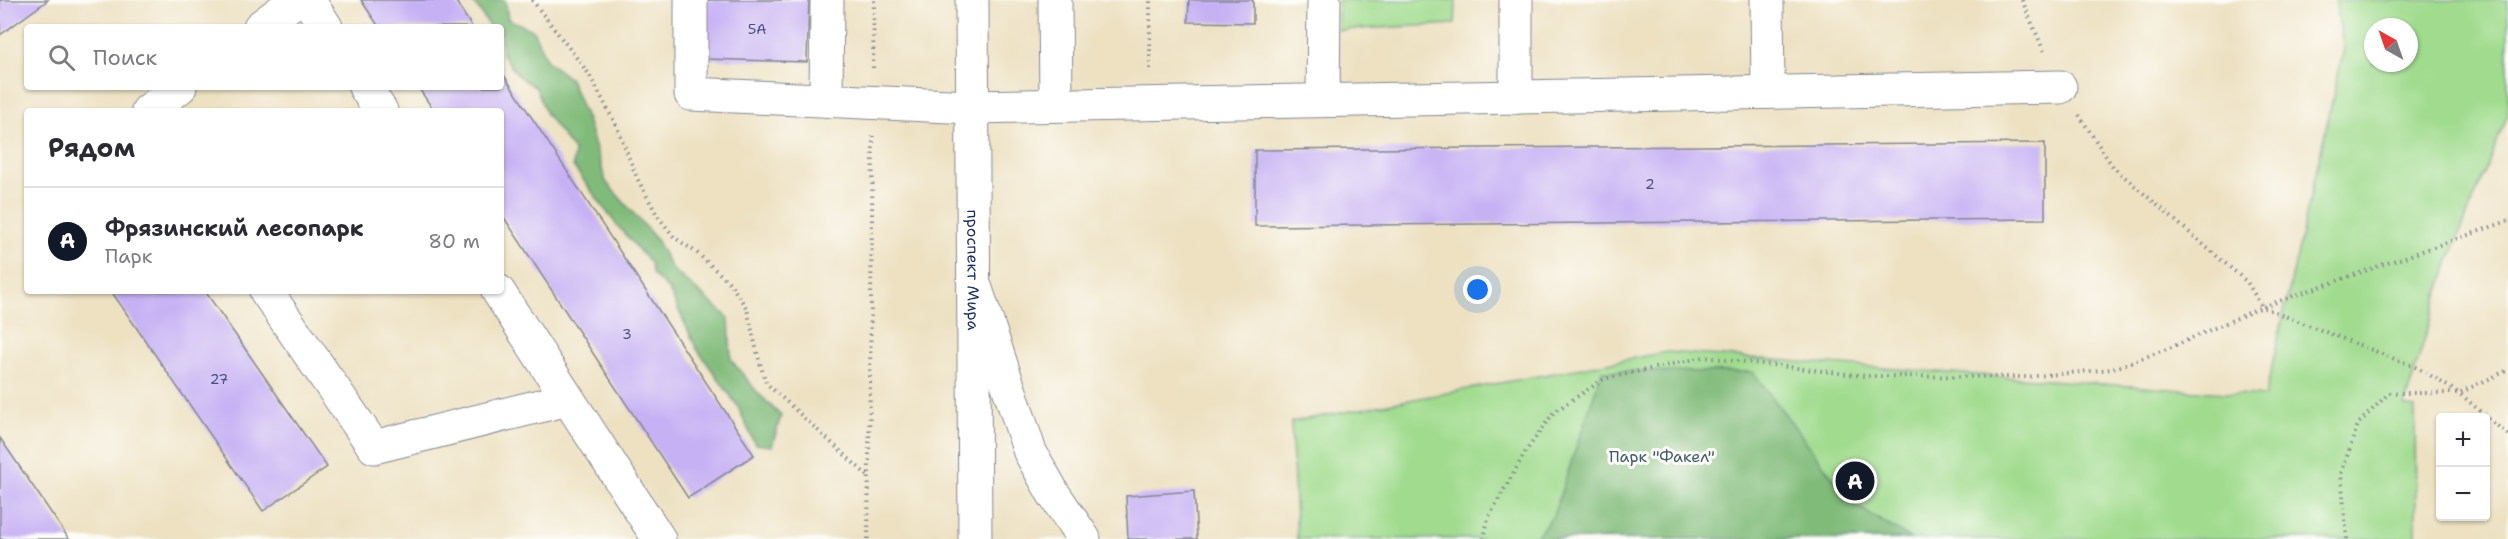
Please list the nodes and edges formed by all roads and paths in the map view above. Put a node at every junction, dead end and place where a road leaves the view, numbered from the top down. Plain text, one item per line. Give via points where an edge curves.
1 (296, 0) edge
2 (308, 0) edge
3 (532, 0) edge
4 (691, 0) edge
5 (827, 0) edge
6 (874, 0) edge
7 (972, 0) edge
8 (1055, 0) edge
9 (1150, 0) edge
10 (1324, 0) edge
11 (1516, 0) edge
12 (1767, 0) edge
13 (2022, 0) edge
14 (264, 24) edge
15 (324, 24) edge
16 (2060, 87) junction
17 (176, 90) edge
18 (367, 90) edge
19 (1768, 92) junction
20 (1516, 97) junction
21 (826, 100) junction
22 (1323, 100) junction
23 (873, 102) junction
24 (1149, 103) junction
25 (1056, 105) junction
26 (971, 107) junction
27 (152, 108) edge
28 (379, 108) edge
29 (2508, 221) edge
30 (973, 279) junction
31 (268, 294) edge
32 (500, 294) edge
33 (2262, 307) junction
34 (2508, 370) edge
35 (2459, 393) junction
36 (568, 399) junction
37 (2508, 435) edge
38 (869, 477) junction
39 (659, 539) edge
40 (868, 539) edge
41 (975, 539) edge
42 (1084, 539) edge
43 (1484, 539) edge
44 (2347, 539) edge

1 - 14 main road
2 - 15 main road
3 - 38 path via 589,74 657,215 674,237 730,284 747,309 766,383
4 - 21 main road via 691,94
5 - 21 main road
6 - 23 path
7 - 26 main road, проспект Мира
8 - 25 main road
9 - 24 path
10 - 22 main road
11 - 20 main road
12 - 19 main road
13 - 16 path
16 - 19 main road
16 - 33 path via 2113,167 2247,282
17 - 27 main road
18 - 28 main road
19 - 20 main road
20 - 22 main road
21 - 23 main road
22 - 24 main road
23 - 26 main road
23 - 38 path
24 - 25 main road
25 - 26 main road
26 - 30 main road, проспект Мира
29 - 33 path
30 - 41 main road, проспект Мира
30 - 42 main road via 1030,452
31 - 36 main road via 375,447
32 - 36 main road
33 - 35 path via 2418,368
33 - 43 path via 2112,369 2026,377 1864,376 1704,357 1604,379 1554,412 1526,451 1488,518
34 - 35 path
35 - 37 path
35 - 44 path via 2389,393 2358,424 2341,474
36 - 39 main road
38 - 40 path

